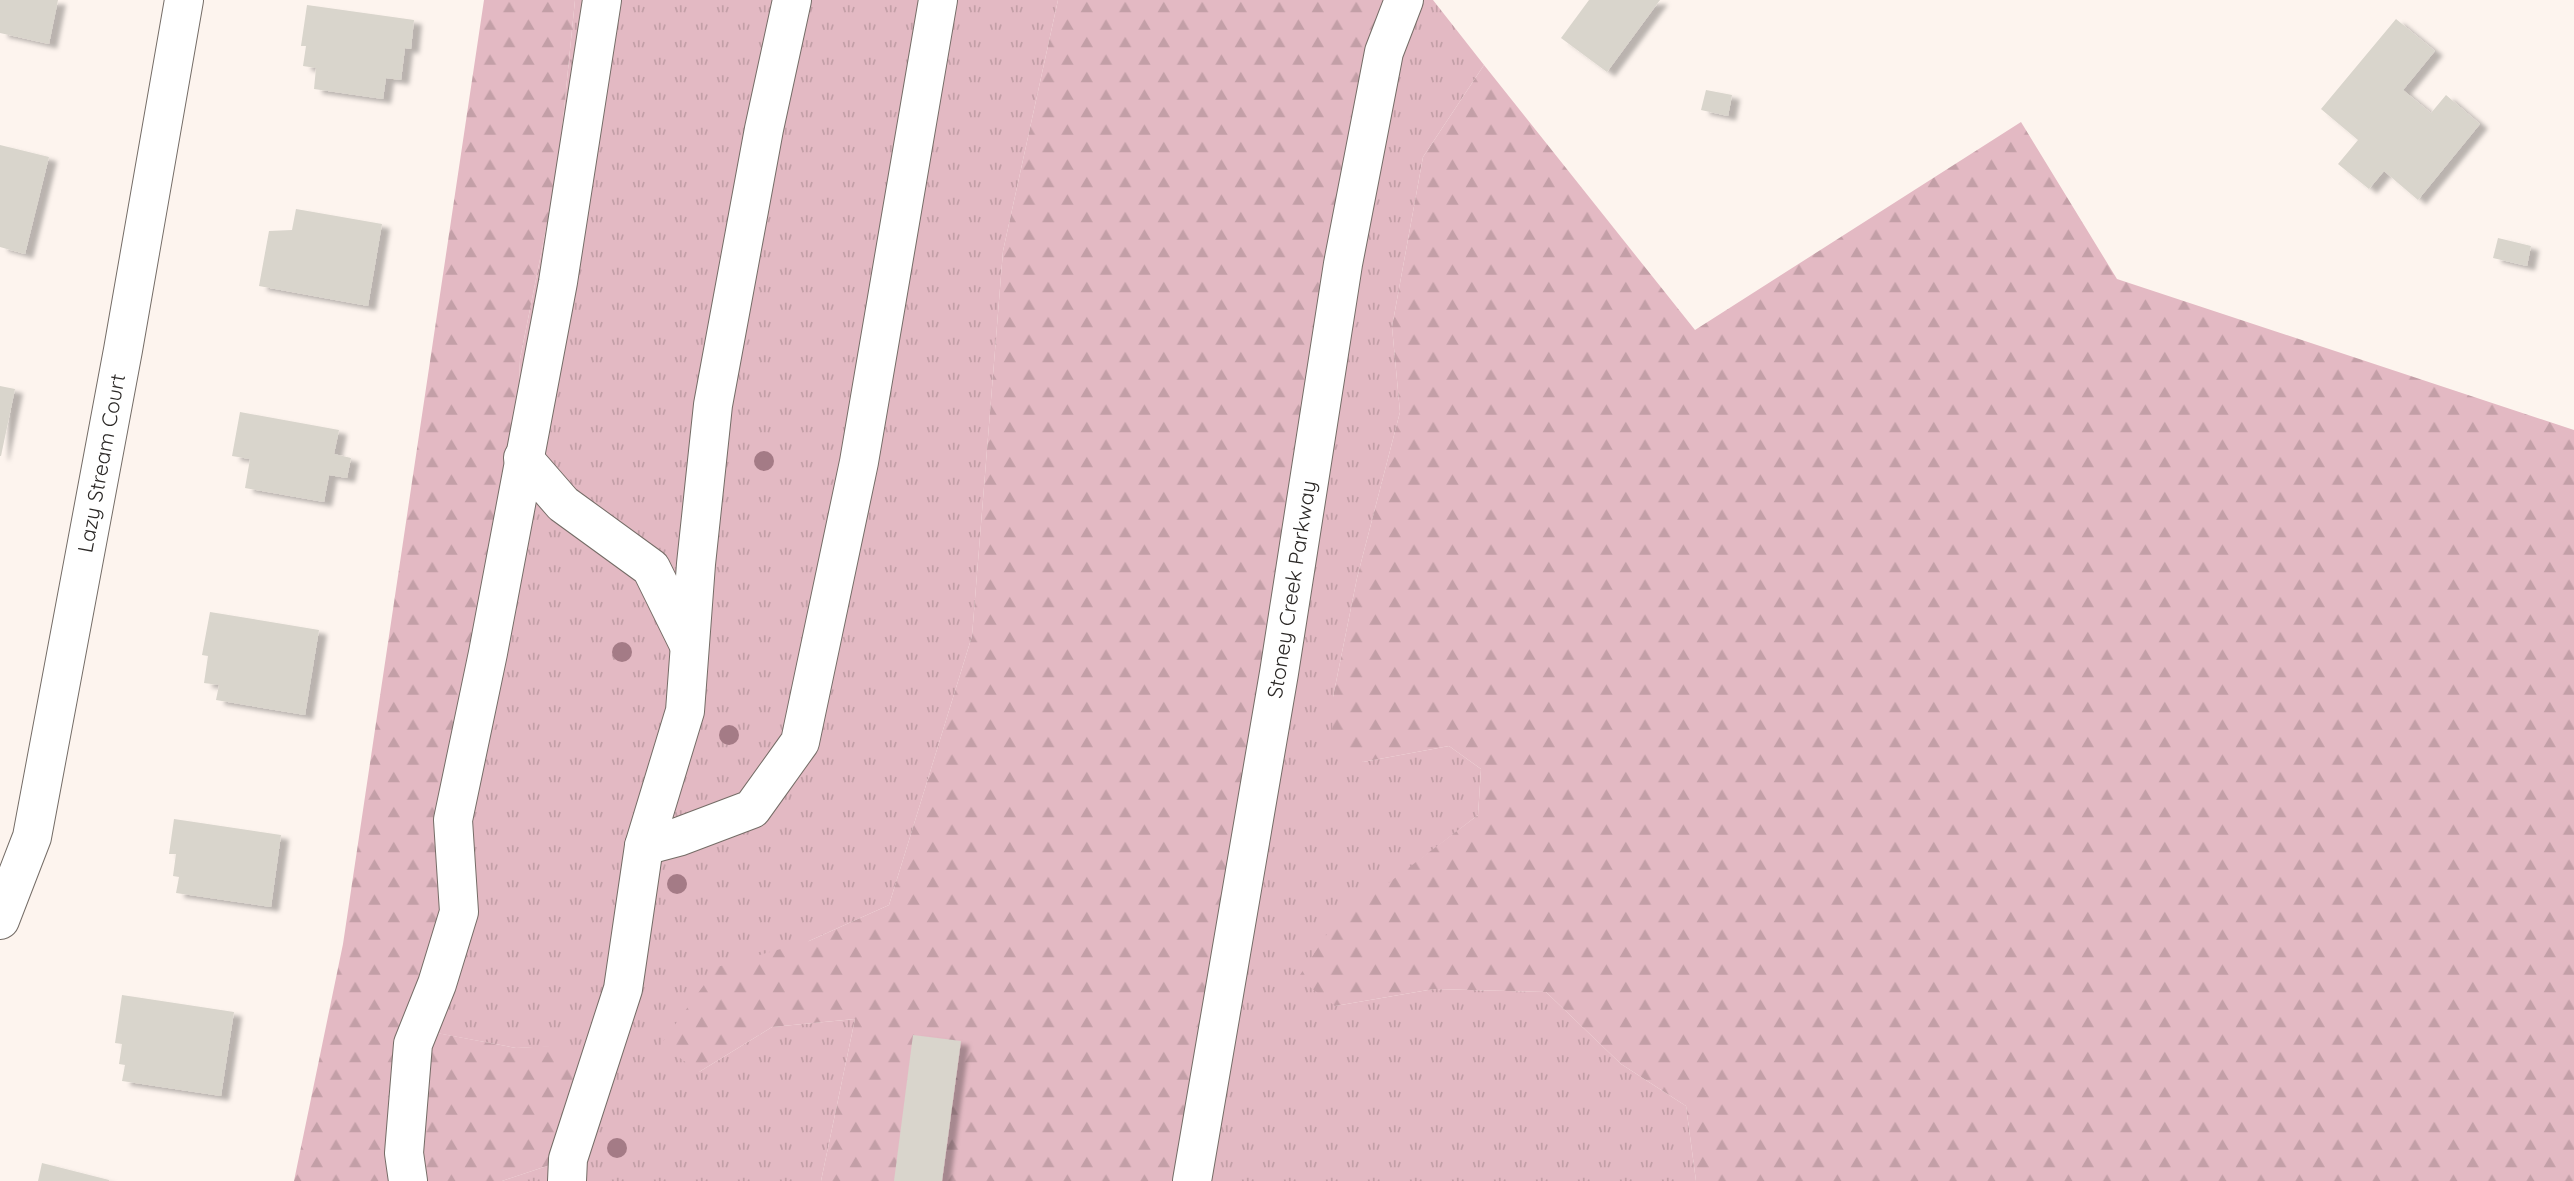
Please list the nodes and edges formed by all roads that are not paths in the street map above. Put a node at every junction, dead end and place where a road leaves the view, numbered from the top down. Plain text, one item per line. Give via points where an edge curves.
1 (184, 0) edge
2 (602, 0) edge
3 (792, 0) edge
4 (938, 0) edge
5 (1404, 0) edge
6 (523, 458) junction
7 (690, 646) junction
8 (644, 846) junction
9 (0, 920) edge
10 (408, 1181) edge
11 (568, 1181) edge
12 (1192, 1181) edge

1 - 9 street, Lazy Stream Court via 32,837
2 - 6 street via 558,282
3 - 7 street via 713,405
4 - 8 street via 859,462 800,742 752,809
5 - 12 street, Stoney Creek Parkway via 1384,52 1343,264
6 - 7 street via 563,504 651,568
6 - 10 street via 453,820 459,912 413,1044 404,1153
7 - 8 street via 685,711
8 - 11 street via 623,989 568,1159

